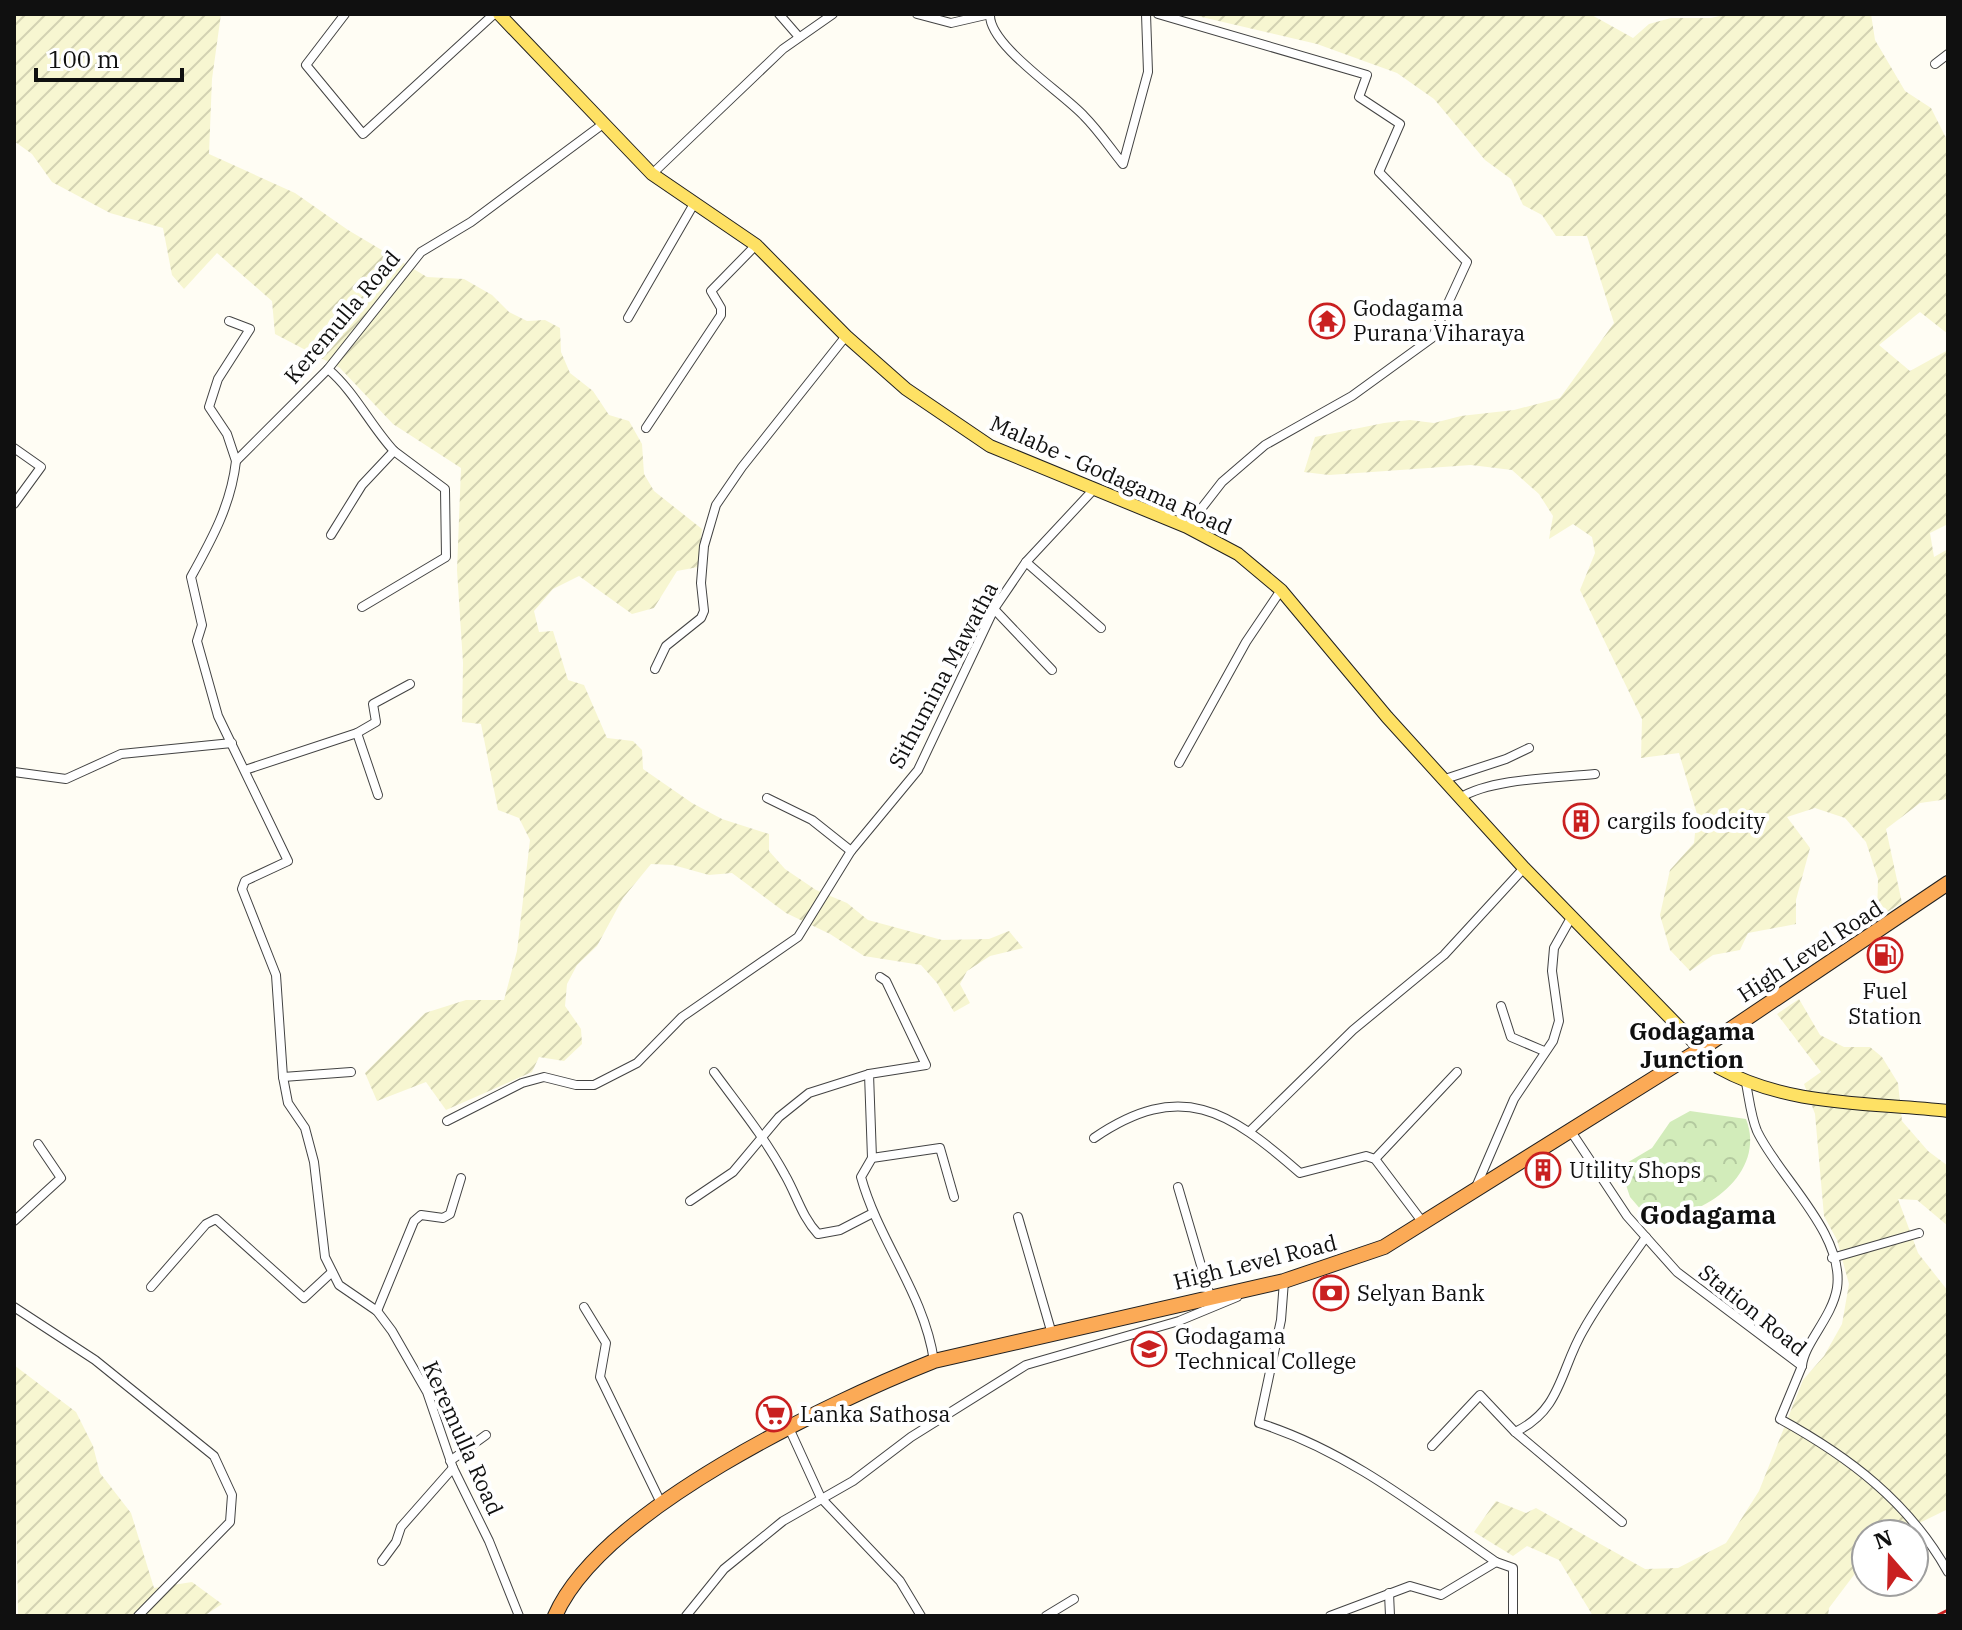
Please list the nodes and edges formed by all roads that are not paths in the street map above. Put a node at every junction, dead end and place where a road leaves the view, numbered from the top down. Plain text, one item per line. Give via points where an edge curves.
1 (345, 14) edge
2 (497, 14) edge
3 (779, 14) edge
4 (833, 14) edge
5 (917, 14) edge
6 (990, 14) edge
7 (1146, 14) edge
8 (1158, 14) edge
9 (799, 37) junction
10 (1948, 54) edge
11 (1935, 64) dead end
12 (603, 124) junction
13 (652, 174) junction
14 (695, 202) junction
15 (756, 245) junction
16 (628, 318) dead end
17 (229, 321) dead end
18 (846, 336) junction
19 (328, 369) junction
20 (646, 428) dead end
21 (14, 448) edge
22 (394, 451) junction
23 (236, 461) junction
24 (1095, 488) junction
25 (14, 504) edge
26 (1187, 527) junction
27 (331, 535) dead end
28 (1026, 562) junction
29 (1281, 590) junction
30 (362, 607) dead end
31 (994, 609) junction
32 (1101, 628) dead end
33 (655, 669) dead end
34 (1052, 670) dead end
35 (410, 684) dead end
36 (357, 733) junction
37 (232, 743) junction
38 (1529, 748) dead end
39 (1179, 763) dead end
40 (245, 770) junction
41 (14, 772) edge
42 (1595, 774) dead end
43 (1445, 779) junction
44 (378, 795) dead end
45 (767, 798) dead end
46 (1460, 798) junction
47 (851, 851) junction
48 (1524, 868) junction
49 (1948, 883) edge
50 (1572, 916) junction
51 (880, 977) dead end
52 (1501, 1006) dead end
53 (1701, 1049) junction
54 (1544, 1051) junction
55 (351, 1072) dead end
56 (714, 1072) dead end
57 (1457, 1072) dead end
58 (869, 1074) junction
59 (283, 1077) junction
60 (1746, 1083) junction
61 (1948, 1111) edge
62 (447, 1121) dead end
63 (1569, 1129) junction
64 (1251, 1130) junction
65 (762, 1138) junction
66 (1094, 1138) dead end
67 (38, 1144) dead end
68 (872, 1158) junction
69 (1375, 1159) junction
70 (461, 1178) dead end
71 (1178, 1187) dead end
72 (1476, 1187) junction
73 (954, 1197) dead end
74 (690, 1201) dead end
75 (871, 1214) junction
76 (1018, 1217) dead end
77 (14, 1221) edge
78 (1424, 1224) junction
79 (1919, 1233) dead end
80 (1646, 1237) junction
81 (1832, 1258) junction
82 (332, 1272) junction
83 (1284, 1281) junction
84 (1268, 1284) junction
85 (151, 1287) dead end
86 (1210, 1296) junction
87 (14, 1307) edge
88 (584, 1307) dead end
89 (377, 1311) junction
90 (1052, 1334) junction
91 (934, 1361) junction
92 (1802, 1366) junction
93 (789, 1428) junction
94 (1515, 1432) junction
95 (486, 1435) dead end
96 (1432, 1446) dead end
97 (452, 1464) junction
98 (821, 1498) junction
99 (661, 1503) junction
100 (1622, 1522) dead end
101 (382, 1561) dead end
102 (1496, 1562) junction
103 (1948, 1572) edge
104 (1389, 1593) junction
105 (1074, 1599) dead end
106 (138, 1616) edge
107 (519, 1616) edge
108 (555, 1616) edge
109 (686, 1616) edge
110 (921, 1616) edge
111 (1046, 1616) edge
112 (1330, 1616) edge
113 (1390, 1616) edge
114 (1513, 1616) edge

1 - 2 street via 306,65 363,134
2 - 12 main road, Malabe - Godagama Road
3 - 9 street
4 - 9 street
5 - 6 street via 951,23
6 - 7 street via 1002,42 1085,116 1123,164 1148,72
8 - 26 street via 1367,75 1359,97 1400,124 1379,172 1467,262 1432,338 1352,396 1265,445 1222,482
9 - 13 street
10 - 11 street
12 - 13 main road, Malabe - Godagama Road
12 - 19 street, Keremulla Road via 471,222 421,252
13 - 14 main road, Malabe - Godagama Road
14 - 15 main road, Malabe - Godagama Road
14 - 16 street
15 - 18 main road, Malabe - Godagama Road
15 - 20 street via 711,291 721,315
17 - 23 street, Keremulla Road via 250,329 218,379 209,407 227,434
18 - 24 main road, Malabe - Godagama Road via 906,389 990,446
18 - 33 street via 716,505 704,546 704,611 666,646
19 - 22 street via 346,384 370,425
19 - 23 street, Keremulla Road
21 - 25 street via 41,467
22 - 27 street via 362,485
22 - 30 street via 445,489 446,557
23 - 37 street, Keremulla Road via 224,517 191,577 202,625 197,641 218,716
24 - 26 main road, Malabe - Godagama Road
24 - 28 street, Sithumina Mawatha
26 - 29 main road, Malabe - Godagama Road via 1238,554
28 - 31 street, Sithumina Mawatha
28 - 32 street
29 - 39 street
29 - 43 main road, Malabe - Godagama Road
31 - 34 street
31 - 47 street, Sithumina Mawatha via 918,770
35 - 36 street via 373,704 376,722
36 - 40 street
36 - 44 street
37 - 40 street, Keremulla Road
37 - 41 street via 121,754 66,779
38 - 43 street
40 - 59 street, Keremulla Road via 288,861 245,881 242,889 276,975
42 - 46 street via 1520,782 1470,791
43 - 46 main road, Malabe - Godagama Road
45 - 47 street via 812,820
46 - 48 main road, Malabe - Godagama Road
47 - 62 street, Sithumina Mawatha via 798,937 682,1017 637,1063 594,1085 544,1077 522,1083
48 - 50 main road, Malabe - Godagama Road
48 - 64 street via 1444,955 1353,1030
49 - 53 highway, High Level Road
50 - 53 main road, Malabe - Godagama Road
50 - 54 street via 1554,948 1559,1021
51 - 58 street via 926,1065
52 - 54 street via 1511,1037
53 - 60 main road, Malabe - Godagama Road via 1719,1068
53 - 63 highway, High Level Road
54 - 72 street via 1514,1099
55 - 59 street
56 - 65 street
57 - 69 street
58 - 65 street via 809,1093
58 - 68 street
59 - 82 street, Keremulla Road via 288,1103 305,1128 314,1162 320,1234
60 - 61 main road, Malabe - Godagama Road via 1800,1098
60 - 81 street via 1756,1129 1803,1195
63 - 72 highway, High Level Road
63 - 80 street, Station Road
64 - 66 street via 1191,1106 1161,1105 1122,1119
64 - 69 street via 1300,1173 1366,1156
65 - 74 street via 733,1172
65 - 75 street via 818,1234 840,1230
67 - 77 street via 61,1178
68 - 73 street via 940,1148
68 - 75 street via 861,1177
69 - 78 street
70 - 89 street via 450,1214 421,1215 414,1221
71 - 86 street
72 - 78 highway, High Level Road
75 - 91 street via 919,1305
76 - 90 street
78 - 83 highway, High Level Road via 1355,1259
79 - 81 street
80 - 92 street, Station Road via 1677,1272
80 - 94 street via 1582,1330 1550,1406 1535,1423
81 - 92 street via 1838,1286 1827,1321
82 - 85 street via 304,1298 216,1219
82 - 89 street, Keremulla Road via 339,1285
83 - 84 highway, High Level Road
83 - 102 street via 1259,1423 1360,1466
84 - 86 highway, High Level Road
84 - 98 street via 1179,1321 1026,1365
86 - 90 highway, High Level Road
87 - 106 street via 95,1360 214,1456 232,1495 230,1522
88 - 99 street via 606,1343 600,1377
89 - 97 street, Keremulla Road via 427,1392
90 - 91 highway, High Level Road
91 - 93 highway, High Level Road
92 - 103 street, Station Road via 1780,1419 1850,1464 1909,1512
93 - 98 street
93 - 99 highway, High Level Road
94 - 96 street via 1480,1395
94 - 100 street
95 - 97 street
97 - 101 street via 401,1527
97 - 107 street, Keremulla Road
98 - 109 street via 724,1569
98 - 110 street via 900,1581
99 - 108 highway, High Level Road via 589,1562
102 - 104 street via 1441,1595 1410,1586
102 - 114 street via 1513,1568
104 - 112 street
104 - 113 street
105 - 111 street

